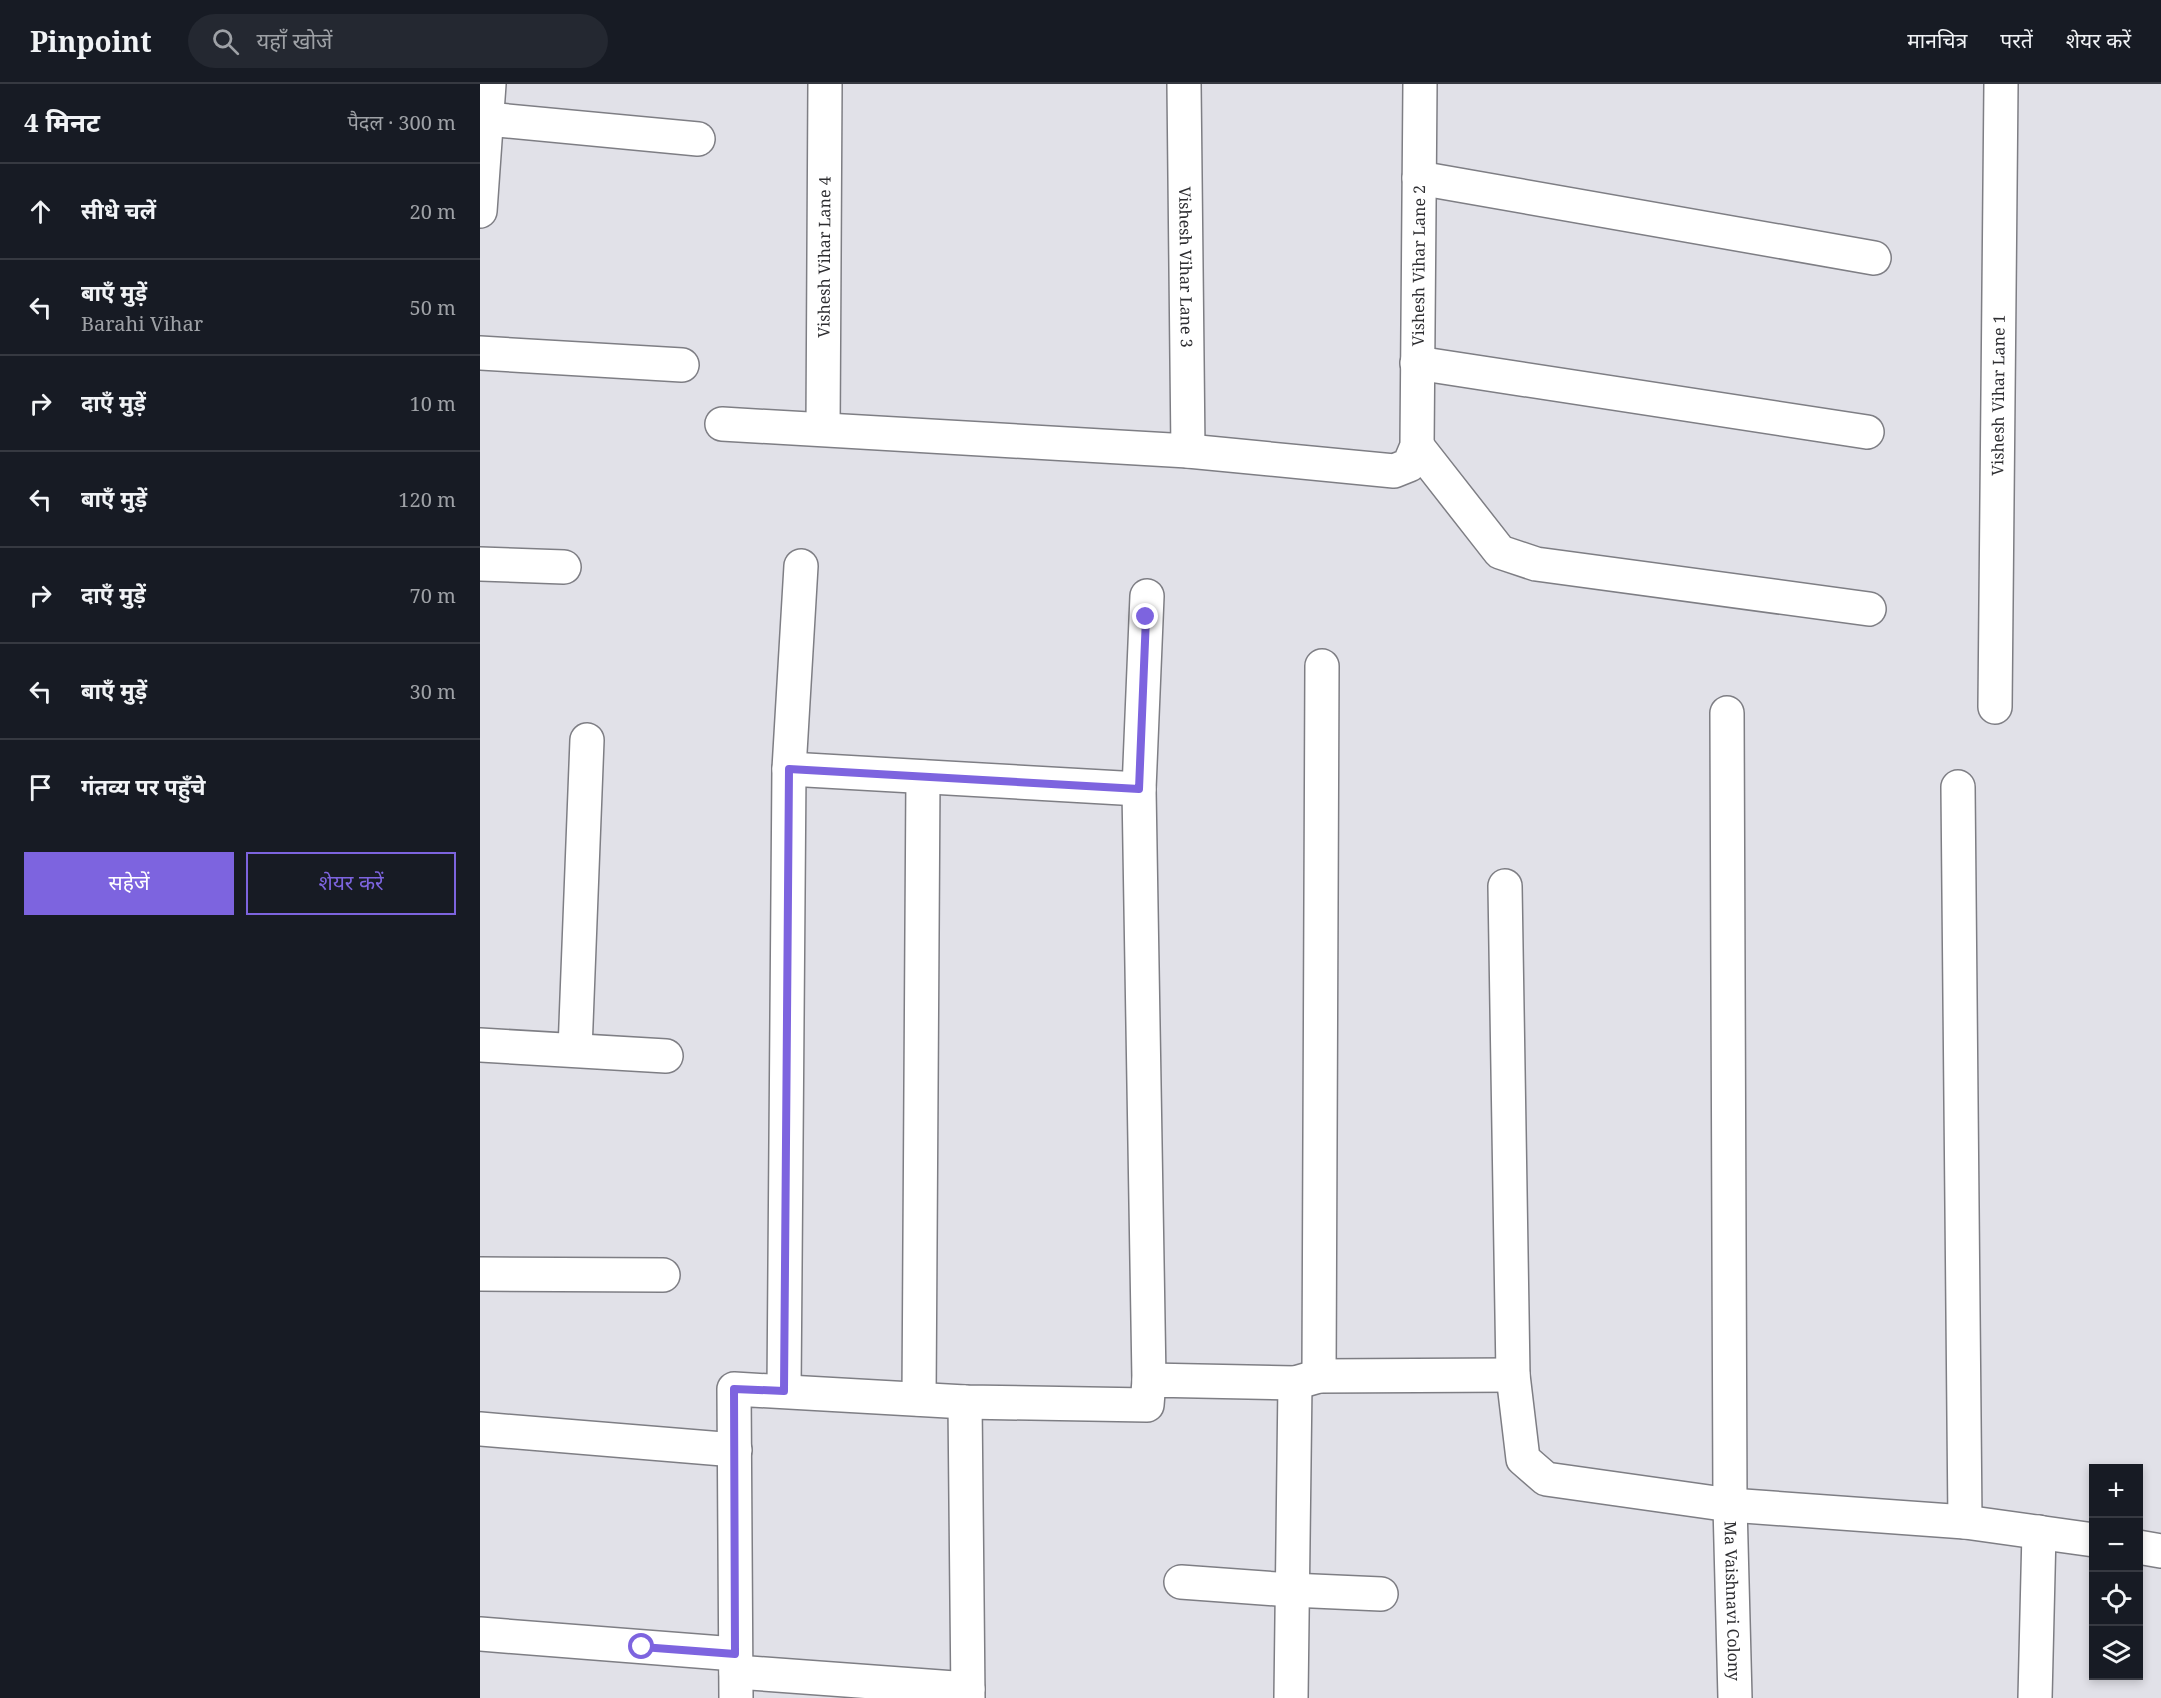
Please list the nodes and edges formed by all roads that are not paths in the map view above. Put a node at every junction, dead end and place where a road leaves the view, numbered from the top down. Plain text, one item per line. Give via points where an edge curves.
1 (489, 84) edge
2 (825, 84) edge
3 (1184, 84) edge
4 (1420, 84) edge
5 (2001, 84) edge
6 (487, 119) junction
7 (698, 139) dead end
8 (1419, 178) junction
9 (480, 212) edge
10 (1874, 258) dead end
11 (480, 353) edge
12 (1417, 363) junction
13 (682, 365) dead end
14 (722, 423) dead end
15 (823, 429) junction
16 (1867, 432) dead end
17 (1417, 446) junction
18 (1188, 451) junction
19 (480, 564) edge
20 (801, 566) dead end
21 (564, 567) dead end
22 (1147, 596) dead end
23 (1869, 609) dead end
24 (1322, 666) dead end
25 (1995, 707) dead end
26 (1727, 713) dead end
27 (587, 740) dead end
28 (789, 769) junction
29 (923, 777) junction
30 (1958, 787) dead end
31 (1139, 789) junction
32 (1505, 886) dead end
33 (480, 1045) edge
34 (575, 1050) junction
35 (666, 1056) dead end
36 (480, 1274) edge
37 (663, 1275) dead end
38 (1513, 1375) junction
39 (1307, 1379) junction
40 (1149, 1380) junction
41 (784, 1391) junction
42 (920, 1399) junction
43 (965, 1402) junction
44 (480, 1429) edge
45 (735, 1450) junction
46 (1730, 1505) junction
47 (1965, 1522) junction
48 (2039, 1532) junction
49 (2089, 1539) edge
50 (2143, 1548) edge
51 (2161, 1551) edge
52 (1180, 1582) dead end
53 (1291, 1590) junction
54 (1381, 1594) dead end
55 (480, 1634) edge
56 (736, 1675) edge
57 (968, 1694) edge
58 (1291, 1698) edge
59 (1735, 1698) edge
60 (2036, 1698) edge

1 - 6 street
2 - 15 street, Vishesh Vihar Lane 4
3 - 18 street, Vishesh Vihar Lane 3
4 - 8 street, Vishesh Vihar Lane 2
5 - 25 street, Vishesh Vihar Lane 1
6 - 7 street
6 - 9 street
8 - 10 street
8 - 12 street, Vishesh Vihar Lane 2
11 - 13 street
12 - 16 street
12 - 17 street, Vishesh Vihar Lane 2
14 - 15 street
15 - 18 street
17 - 18 street via 1409,465 1394,471
17 - 23 street via 1500,552 1536,564
19 - 21 street
20 - 28 street
22 - 31 street
24 - 39 street
26 - 46 street, Ma Vaishnavi Colony
27 - 34 street
28 - 29 street
28 - 41 street
29 - 31 street
29 - 42 street
30 - 47 street
31 - 40 street
32 - 38 street
33 - 34 street
34 - 35 street
36 - 37 street
38 - 39 street
38 - 46 street via 1524,1459 1546,1479
39 - 40 street
39 - 53 street
40 - 43 street via 1147,1405
41 - 42 street
41 - 45 street via 734,1389
42 - 43 street
43 - 57 street
44 - 45 street
45 - 56 street
46 - 47 street
46 - 59 street, Ma Vaishnavi Colony
47 - 48 street
48 - 49 street
48 - 60 street
50 - 51 street
52 - 53 street
53 - 54 street
53 - 58 street
55 - 56 street
56 - 57 street

